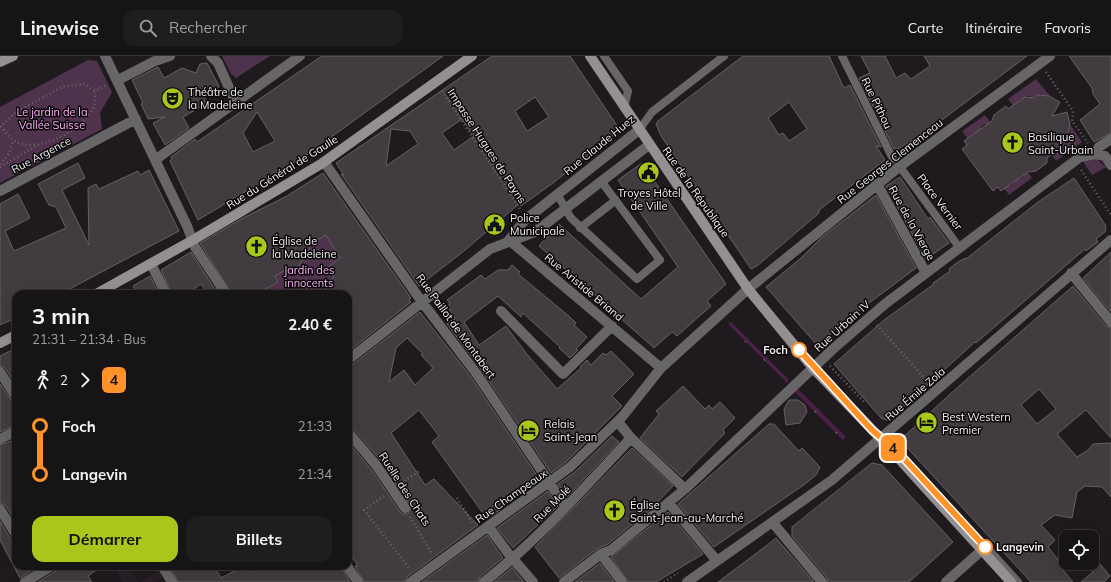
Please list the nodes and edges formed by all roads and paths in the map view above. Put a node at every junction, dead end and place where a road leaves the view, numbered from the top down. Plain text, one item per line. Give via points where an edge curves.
1 (13, 56) edge
2 (105, 56) edge
3 (170, 56) edge
4 (211, 56) edge
5 (300, 56) edge
6 (472, 56) edge
7 (590, 56) edge
8 (604, 56) edge
9 (724, 56) edge
10 (842, 56) edge
11 (1050, 56) edge
12 (1036, 60) edge
13 (0, 62) edge
14 (114, 82) junction
15 (436, 87) junction
16 (95, 91) junction
17 (235, 101) junction
18 (624, 108) junction
19 (136, 118) junction
20 (1, 126) edge
21 (639, 130) junction
22 (1111, 139) edge
23 (13, 140) junction
24 (40, 144) junction
25 (1089, 144) dead end
26 (649, 145) junction
27 (1095, 154) junction
28 (893, 159) dead end
29 (155, 160) junction
30 (324, 162) junction
31 (1111, 165) edge
32 (0, 166) edge
33 (903, 171) dead end
34 (601, 182) junction
35 (877, 184) junction
36 (0, 191) edge
37 (557, 194) junction
38 (616, 200) junction
39 (565, 208) junction
40 (520, 212) dead end
41 (580, 228) junction
42 (193, 240) junction
43 (509, 240) junction
44 (1111, 240) edge
45 (959, 247) junction
46 (151, 264) junction
47 (926, 273) junction
48 (1071, 273) junction
49 (103, 290) edge
50 (164, 290) edge
51 (223, 290) edge
52 (748, 290) junction
53 (422, 302) junction
54 (501, 312) dead end
55 (874, 322) dead end
56 (1111, 322) edge
57 (612, 326) junction
58 (12, 337) edge
59 (748, 339) dead end
60 (745, 342) dead end
61 (0, 343) edge
62 (352, 357) edge
63 (767, 358) dead end
64 (764, 360) dead end
65 (827, 362) dead end
66 (661, 368) junction
67 (813, 368) junction
68 (0, 372) edge
69 (932, 386) dead end
70 (12, 391) edge
71 (818, 409) dead end
72 (870, 409) dead end
73 (815, 412) dead end
74 (618, 422) junction
75 (838, 430) dead end
76 (12, 433) edge
77 (836, 433) dead end
78 (352, 437) edge
79 (631, 438) junction
80 (0, 439) edge
81 (881, 439) junction
82 (422, 470) dead end
83 (550, 483) junction
84 (392, 490) junction
85 (684, 490) junction
86 (457, 498) dead end
87 (669, 503) junction
88 (566, 507) junction
89 (405, 508) joint
90 (0, 509) edge
91 (773, 523) junction
92 (488, 526) junction
93 (12, 528) edge
94 (479, 533) junction
95 (981, 551) junction
96 (601, 554) junction
97 (513, 559) junction
98 (717, 561) junction
99 (437, 563) junction
100 (37, 570) edge
101 (164, 570) edge
102 (350, 570) edge
103 (414, 580) edge
104 (25, 582) edge
105 (172, 582) edge
106 (358, 582) edge
107 (484, 582) edge
108 (533, 582) edge
109 (564, 582) edge
110 (622, 582) edge
111 (687, 582) edge
112 (822, 582) edge
113 (946, 582) edge
114 (1011, 582) edge
115 (1018, 582) edge

1 - 13 street
2 - 14 street
3 - 14 street
4 - 17 street via 218,63
5 - 17 street
6 - 15 street, Rue du Général de Gaulle
7 - 18 street, Rue de la République
8 - 18 lane via 628,91
9 - 21 lane, Rue Claude Huez via 652,112
10 - 28 lane, Rue Pithou
11 - 12 street, Rue Georges Clemenceau
12 - 25 path via 1073,111 1072,121
12 - 35 street, Rue Georges Clemenceau
14 - 16 path
14 - 19 street
15 - 30 street, Rue du Général de Gaulle
15 - 40 path, Impasse Hugues de Payns via 519,206
16 - 20 path via 85,84 62,87 16,112
16 - 24 path via 94,108 83,122 63,136
17 - 29 street
18 - 21 street, Rue de la République
19 - 29 street
19 - 36 street, Rue Argence
20 - 23 path
21 - 26 street, Rue de la République
21 - 37 street, Rue Claude Huez
22 - 27 street via 1099,147
23 - 24 path via 22,144
23 - 32 path via 9,154
24 - 32 path
26 - 34 street, Rue Claude Huez
26 - 52 street, Rue de la République
27 - 31 street via 1105,156
27 - 45 street, Rue Urbain IV via 1080,157
29 - 42 street
30 - 42 street, Rue du Général de Gaulle
30 - 53 street, Rue Paillot de Montabert
33 - 45 lane, Place Vernier
34 - 38 lane
34 - 39 street, Rue Claude Huez
35 - 47 street, Rue de la Vierge
35 - 52 street, Rue Georges Clemenceau
37 - 39 lane
37 - 43 street, Rue Claude Huez via 525,220
38 - 41 lane
38 - 41 lane via 660,260 637,279
39 - 41 lane
39 - 43 street, Rue Claude Huez via 535,232
42 - 46 street, Rue du Général de Gaulle
42 - 51 street
43 - 53 street, Rue Claude Huez via 490,249
43 - 57 street, Rue Aristide Briand
44 - 48 street, Rue Émile Zola
45 - 47 street, Rue Urbain IV
46 - 49 street, Rue du Général de Gaulle
46 - 50 street
47 - 67 street, Rue Urbain IV via 885,304
48 - 56 street
48 - 81 street, Rue Émile Zola
52 - 66 street, Rue Georges Clemenceau
52 - 67 street, Rue de la République
53 - 62 street, Rue Claude Huez
53 - 83 street, Rue Paillot de Montabert via 476,374
54 - 57 street via 563,374
55 - 69 path
57 - 66 street, Rue Aristide Briand
58 - 61 street
59 - 60 path
63 - 64 path
65 - 72 path
66 - 74 street, Rue Champeaux
67 - 81 street, Rue de la République
67 - 85 street, Rue Urbain IV
68 - 70 street
71 - 73 path
74 - 79 street
74 - 83 street, Rue Champeaux
75 - 77 path
76 - 80 street
78 - 84 street, Ruelle des Chats via 376,465
79 - 85 street
79 - 88 street, Rue Molé
81 - 91 street, Rue Émile Zola via 832,480
81 - 95 street, Rue de la République
81 - 115 lane via 897,451
82 - 84 path
83 - 88 street, Rue Paillot de Montabert
83 - 92 street, Rue Champeaux
84 - 89 street, Ruelle des Chats
84 - 103 path via 364,510
85 - 87 street, Rue Urbain IV
86 - 94 path
87 - 96 street, Rue Urbain IV via 611,550
87 - 98 street
88 - 97 street, Rue Molé
89 - 99 path, Ruelle des Chats
90 - 93 street
91 - 98 street, Rue Émile Zola
91 - 112 street
92 - 94 street, Rue Champeaux
92 - 97 street
94 - 99 street, Rue Champeaux
95 - 113 street
95 - 114 street, Rue de la République
96 - 109 street, Rue Urbain IV
96 - 110 street
97 - 107 street, Rue Molé
97 - 108 street
98 - 111 street, Rue Émile Zola
99 - 103 street, Rue Champeaux
100 - 104 street
101 - 105 street
102 - 106 street

